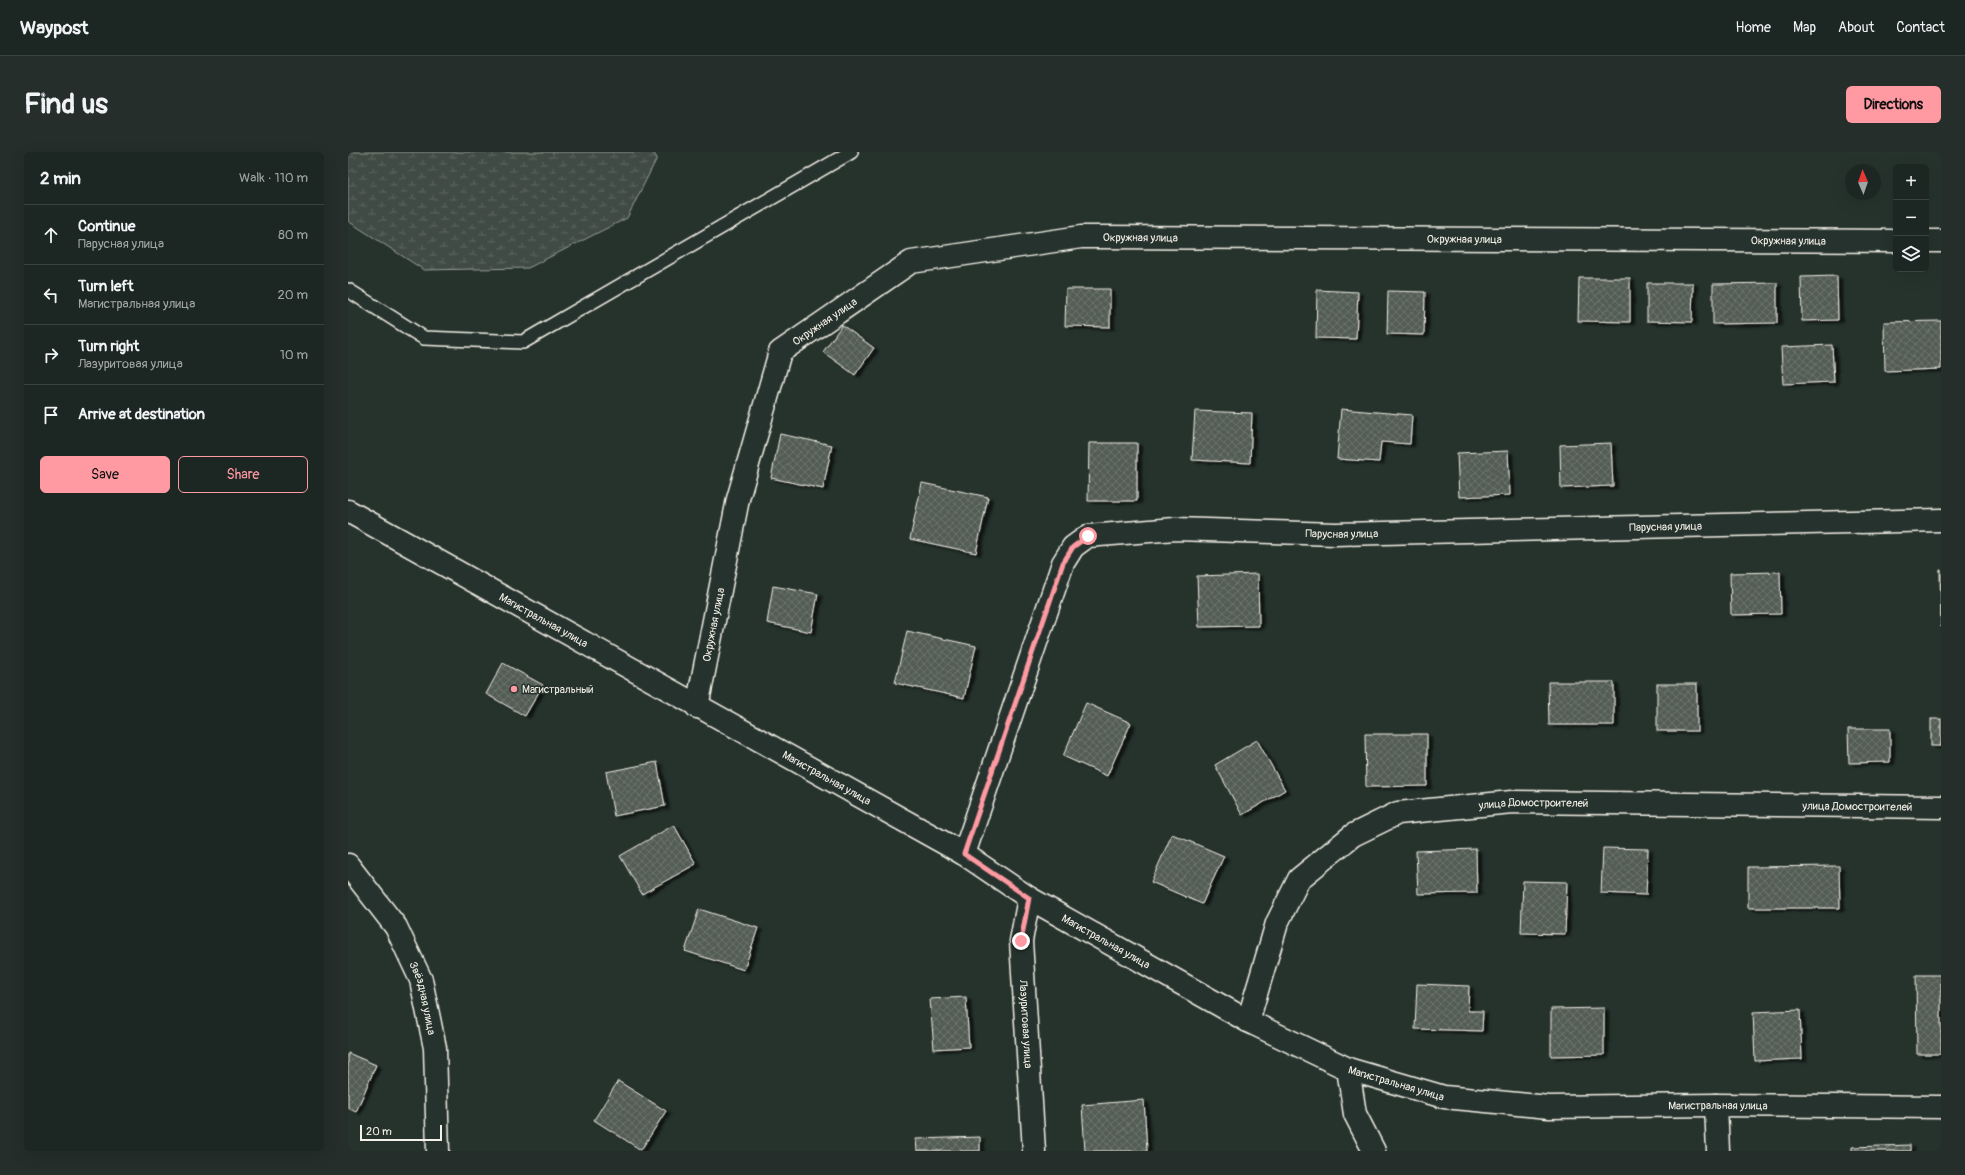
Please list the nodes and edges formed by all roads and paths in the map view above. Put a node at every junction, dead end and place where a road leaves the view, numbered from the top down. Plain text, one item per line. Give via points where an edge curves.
1 (851, 152) edge
2 (1893, 241) edge
3 (1929, 241) edge
4 (1941, 241) edge
5 (348, 290) edge
6 (348, 511) edge
7 (1941, 520) edge
8 (697, 707) junction
9 (1941, 807) edge
10 (964, 854) junction
11 (348, 865) edge
12 (1029, 898) junction
13 (1248, 1021) junction
14 (1348, 1069) junction
15 (1716, 1105) junction
16 (1941, 1107) edge
17 (438, 1151) edge
18 (1034, 1151) edge
19 (1374, 1151) edge
20 (1718, 1151) edge

1 - 5 lane via 523,342 424,338
2 - 8 street, Окружная улица via 1080,237 911,262 780,352 738,499
3 - 4 street
6 - 8 street, Магистральная улица
7 - 10 street, Парусная улица via 1336,534 1175,529 1088,536 1073,547 1063,563
8 - 10 street, Магистральная улица
9 - 13 street, улица Домостроителей via 1512,802 1398,813 1353,835 1299,879 1277,923
10 - 12 street, Магистральная улица
11 - 17 street, Звёздная улица via 396,927 421,980 435,1048
12 - 13 street, Магистральная улица
12 - 18 street, Лазуритовая улица via 1021,941
13 - 14 street, Магистральная улица
14 - 15 street, Магистральная улица via 1444,1097 1549,1107
14 - 19 street via 1355,1114
15 - 16 street, Магистральная улица
15 - 20 street

